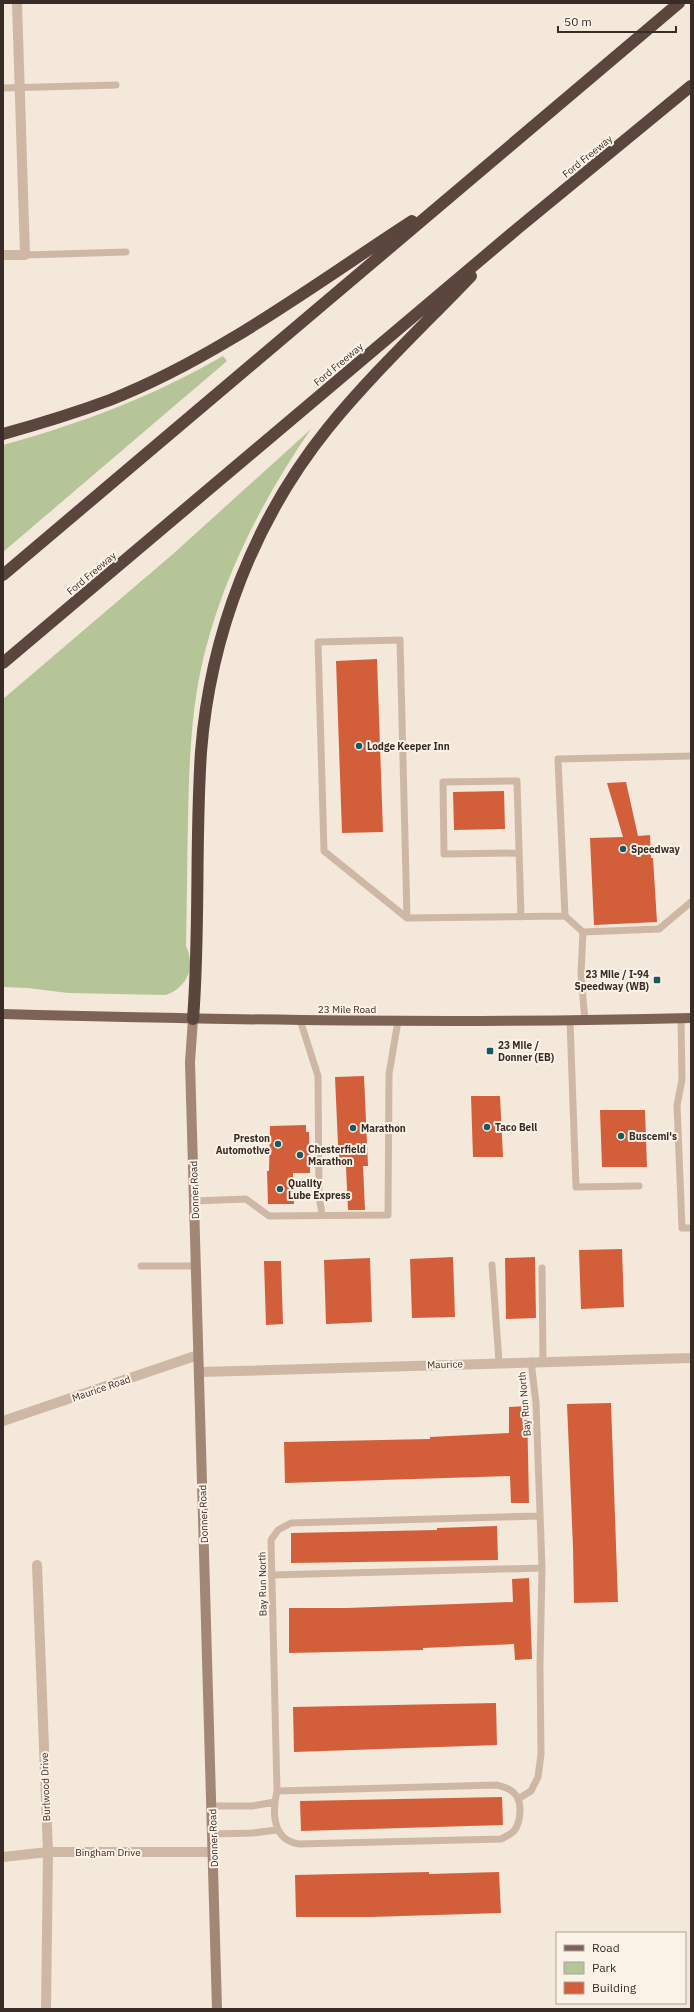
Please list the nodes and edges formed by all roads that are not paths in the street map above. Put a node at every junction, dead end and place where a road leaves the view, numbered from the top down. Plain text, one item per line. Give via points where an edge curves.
1 (17, 3) edge
2 (679, 3) edge
3 (116, 85) dead end
4 (691, 86) edge
5 (3, 88) edge
6 (20, 88) junction
7 (454, 193) junction
8 (517, 229) junction
9 (126, 252) dead end
10 (3, 255) edge
11 (25, 255) junction
12 (3, 434) edge
13 (3, 575) edge
14 (3, 663) edge
15 (691, 756) edge
16 (519, 853) junction
17 (691, 902) edge
18 (565, 916) junction
19 (521, 917) junction
20 (407, 918) junction
21 (583, 932) junction
22 (3, 1014) edge
23 (686, 1018) edge
24 (193, 1019) junction
25 (300, 1020) junction
26 (398, 1021) junction
27 (570, 1021) junction
28 (586, 1021) junction
29 (639, 1186) dead end
30 (194, 1201) junction
31 (322, 1215) junction
32 (691, 1228) edge
33 (492, 1265) dead end
34 (141, 1266) dead end
35 (196, 1266) junction
36 (542, 1268) dead end
37 (198, 1355) junction
38 (691, 1358) edge
39 (531, 1361) junction
40 (543, 1361) junction
41 (499, 1362) junction
42 (199, 1372) junction
43 (3, 1421) edge
44 (539, 1516) junction
45 (36, 1564) dead end
46 (542, 1568) junction
47 (271, 1575) junction
48 (278, 1791) junction
49 (518, 1799) junction
50 (275, 1802) junction
51 (212, 1806) junction
52 (277, 1830) junction
53 (213, 1834) junction
54 (48, 1852) junction
55 (214, 1852) junction
56 (3, 1857) edge
57 (46, 2009) edge
58 (217, 2009) edge

1 - 6 street
2 - 7 highway
3 - 6 lane
4 - 8 highway, Ford Freeway
5 - 6 lane
6 - 11 street
7 - 12 highway via 239,334 193,359 110,400
7 - 13 highway
8 - 14 highway, Ford Freeway
8 - 24 highway via 328,428 280,497 247,563 222,635 211,678 205,718 200,791
9 - 11 lane
10 - 11 street
15 - 18 lane via 558,758
16 - 16 lane via 517,781 443,782 444,854
16 - 19 lane
17 - 21 lane via 659,929
18 - 19 lane
18 - 21 lane
19 - 20 lane
20 - 20 lane via 324,851 318,642 400,640
21 - 28 lane via 581,974
22 - 24 main road, 23 Mile Road
23 - 28 main road, 23 Mile Road
23 - 32 lane via 682,1080 677,1105 682,1228
24 - 25 main road, 23 Mile Road
24 - 30 street, Donner Road via 190,1062
25 - 26 main road, 23 Mile Road
25 - 31 lane via 318,1076 319,1195
26 - 27 main road, 23 Mile Road
26 - 31 lane via 389,1074 388,1215
27 - 28 main road, 23 Mile Road
27 - 29 lane via 576,1187
30 - 31 lane via 246,1199 269,1216
30 - 35 street, Donner Road
33 - 41 lane
34 - 35 lane
35 - 37 street, Donner Road
36 - 40 lane
37 - 42 street, Donner Road
37 - 43 street, Maurice Road
38 - 40 street, Maurice
39 - 40 street, Maurice
39 - 41 street, Maurice
39 - 44 lane, Bay Run North via 536,1403
41 - 42 street, Maurice
42 - 51 street, Donner Road
44 - 46 lane, Bay Run North
44 - 47 lane, Bay Run North via 291,1523 278,1530 271,1540
45 - 54 street, Burlwood Drive
46 - 47 lane
46 - 49 lane, Bay Run North via 541,1754 538,1777 531,1791
47 - 48 lane, Bay Run North
48 - 49 lane via 497,1785 511,1790
48 - 50 lane, Bay Run North
49 - 52 lane via 518,1822 514,1831 501,1839 299,1844 290,1843
50 - 51 lane via 252,1806
50 - 52 lane, Bay Run North
51 - 53 street, Donner Road
52 - 53 lane
53 - 55 street, Donner Road
54 - 55 street, Bingham Drive
54 - 56 street, Bingham Drive
54 - 57 street, Burlwood Drive
55 - 58 street, Donner Road

